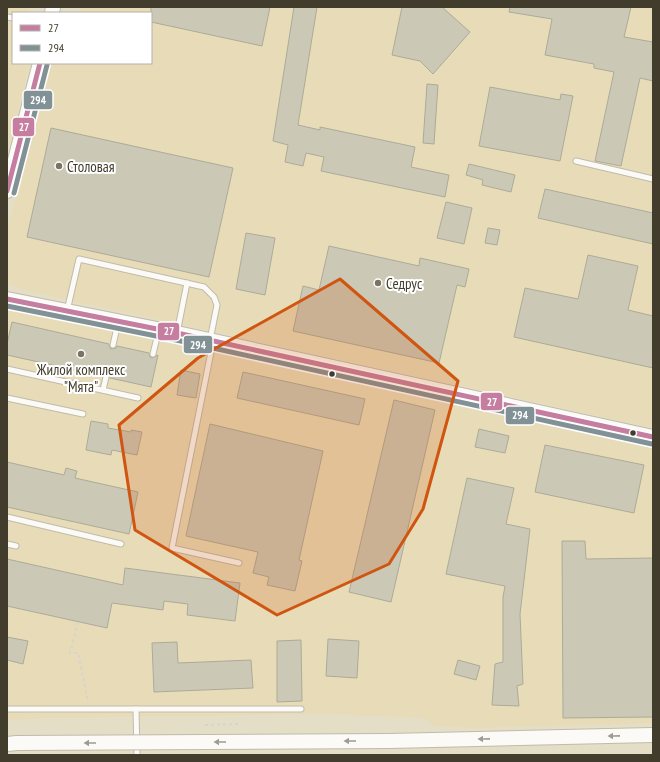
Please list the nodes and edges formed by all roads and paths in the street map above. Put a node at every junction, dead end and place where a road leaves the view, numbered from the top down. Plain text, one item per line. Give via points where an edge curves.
1 (40, 64) edge
2 (576, 161) dead end
3 (653, 179) edge
4 (7, 191) edge
5 (187, 283) junction
6 (7, 300) edge
7 (67, 312) junction
8 (119, 322) junction
9 (159, 329) junction
10 (177, 333) junction
11 (212, 340) junction
12 (113, 345) dead end
13 (153, 354) dead end
14 (7, 369) edge
15 (106, 377) dead end
16 (103, 390) junction
17 (7, 398) edge
18 (138, 398) dead end
19 (82, 414) dead end
20 (653, 437) edge
21 (7, 517) edge
22 (7, 544) edge
23 (121, 544) dead end
24 (16, 546) dead end
25 (240, 563) dead end
26 (78, 622) dead end
27 (88, 701) dead end
28 (7, 709) edge
29 (136, 709) junction
30 (301, 709) dead end
31 (240, 724) dead end
32 (205, 725) dead end
33 (653, 735) edge
34 (7, 744) edge
35 (137, 755) edge

1 - 4 street
2 - 3 lane
5 - 7 lane via 79,259
5 - 10 lane
5 - 11 lane via 204,286 214,297 217,305
6 - 7 street
7 - 8 street
8 - 9 street
8 - 12 lane
9 - 10 street
9 - 13 lane
10 - 11 street
11 - 20 street
11 - 25 lane via 172,548
14 - 16 lane
15 - 16 lane
16 - 18 lane
17 - 19 lane
21 - 23 lane
22 - 24 lane
26 - 27 path via 70,653 78,653
28 - 29 lane
29 - 30 lane
29 - 35 lane
31 - 32 path
33 -> 34 street, bridge via 389,741

